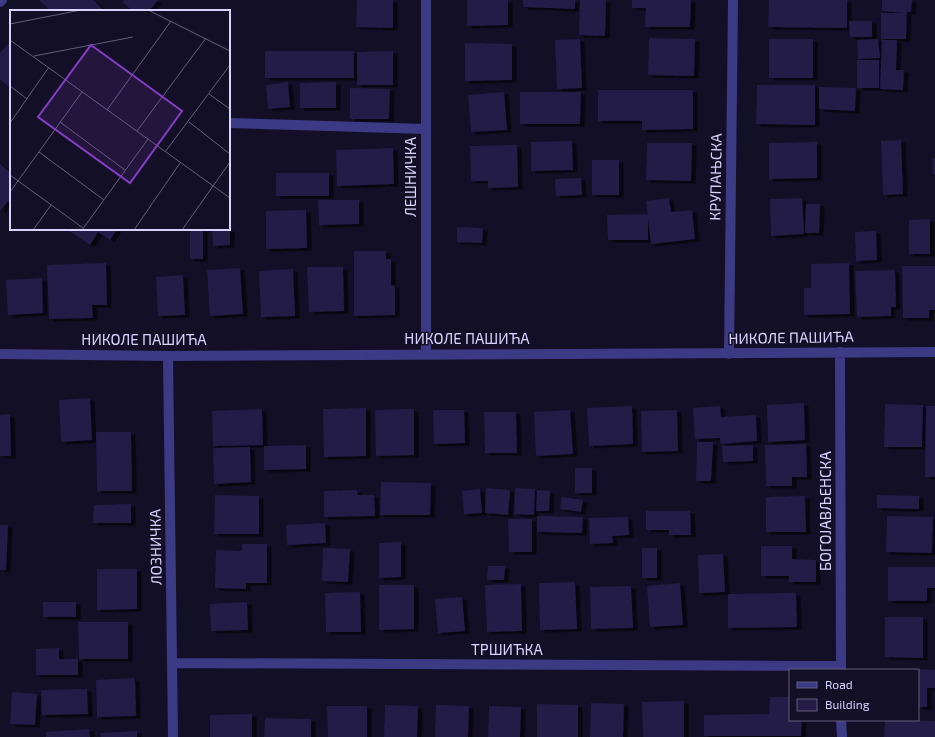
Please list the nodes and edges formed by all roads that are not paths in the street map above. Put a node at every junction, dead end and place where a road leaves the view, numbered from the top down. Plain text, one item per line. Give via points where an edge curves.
1 (2, 0) edge
2 (426, 0) edge
3 (733, 0) edge
4 (0, 2) edge
5 (230, 123) edge
6 (426, 129) junction
7 (840, 352) junction
8 (935, 352) edge
9 (0, 354) edge
10 (426, 354) junction
11 (729, 354) junction
12 (168, 356) junction
13 (172, 663) junction
14 (841, 668) edge
15 (841, 721) edge
16 (172, 737) edge
17 (842, 737) edge

1 - 4 street
2 - 6 street, ЛЕШНИЧКА
3 - 11 street, КРУПАЊСКА
5 - 6 street
6 - 10 street, ЛЕШНИЧКА
7 - 8 street, НИКОЛЕ ПАШИЋА
7 - 11 street, НИКОЛЕ ПАШИЋА
7 - 14 street, БОГОЈАВЉЕНСКА
9 - 12 street, НИКОЛЕ ПАШИЋА
10 - 11 street, НИКОЛЕ ПАШИЋА
10 - 12 street, НИКОЛЕ ПАШИЋА
12 - 13 street, ЛОЗНИЧКА
13 - 14 street, ТРШИЋКА
13 - 16 street, ЛОЗНИЧКА
15 - 17 street

